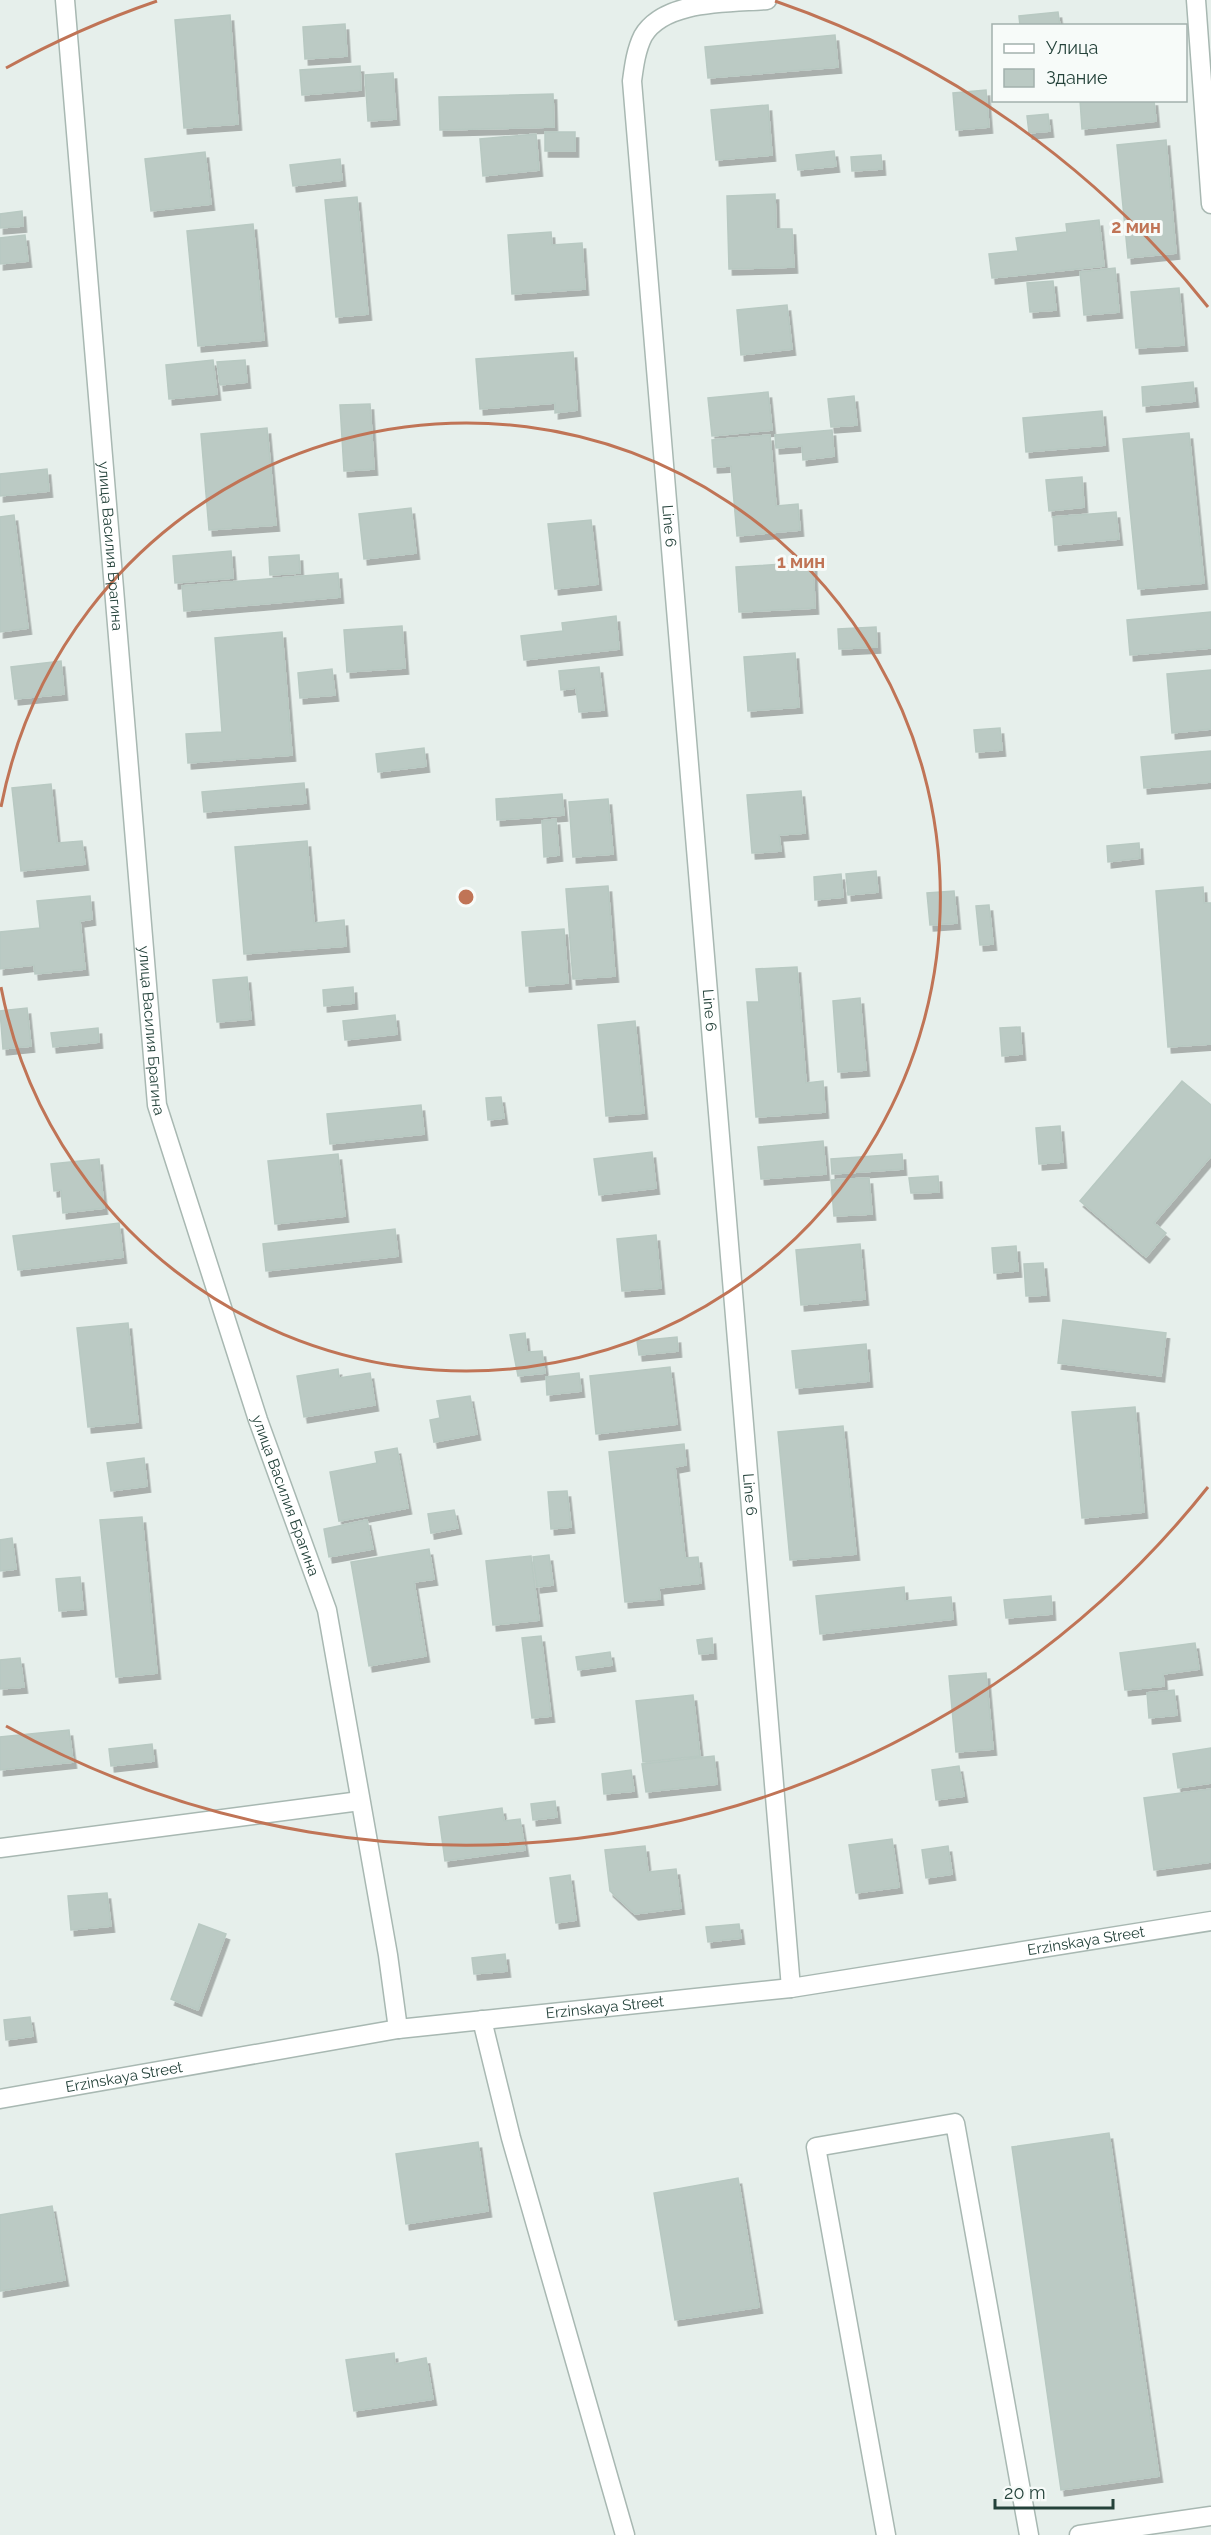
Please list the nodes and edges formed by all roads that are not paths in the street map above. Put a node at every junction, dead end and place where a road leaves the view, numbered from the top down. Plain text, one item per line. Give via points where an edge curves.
1 (65, 0) edge
2 (767, 0) edge
3 (1196, 0) edge
4 (1211, 204) edge
5 (360, 1801) junction
6 (0, 1848) edge
7 (1211, 1921) edge
8 (791, 1988) junction
9 (482, 2020) junction
10 (398, 2029) junction
11 (0, 2099) edge
12 (1211, 2516) edge
13 (625, 2535) edge
14 (886, 2535) edge
15 (1029, 2535) edge
16 (1079, 2535) edge

1 - 5 street, улица Василия Брагина via 157,1105 258,1420 327,1610
2 - 8 street, Line 6 via 682,7 661,17 644,34 632,81
3 - 4 street
5 - 6 street
5 - 10 street, улица Василия Брагина
7 - 8 street, Erzinskaya Street
8 - 9 street, Erzinskaya Street
9 - 10 street, Erzinskaya Street
9 - 13 street
10 - 11 street, Erzinskaya Street
12 - 16 street
14 - 15 street via 816,2147 955,2122

